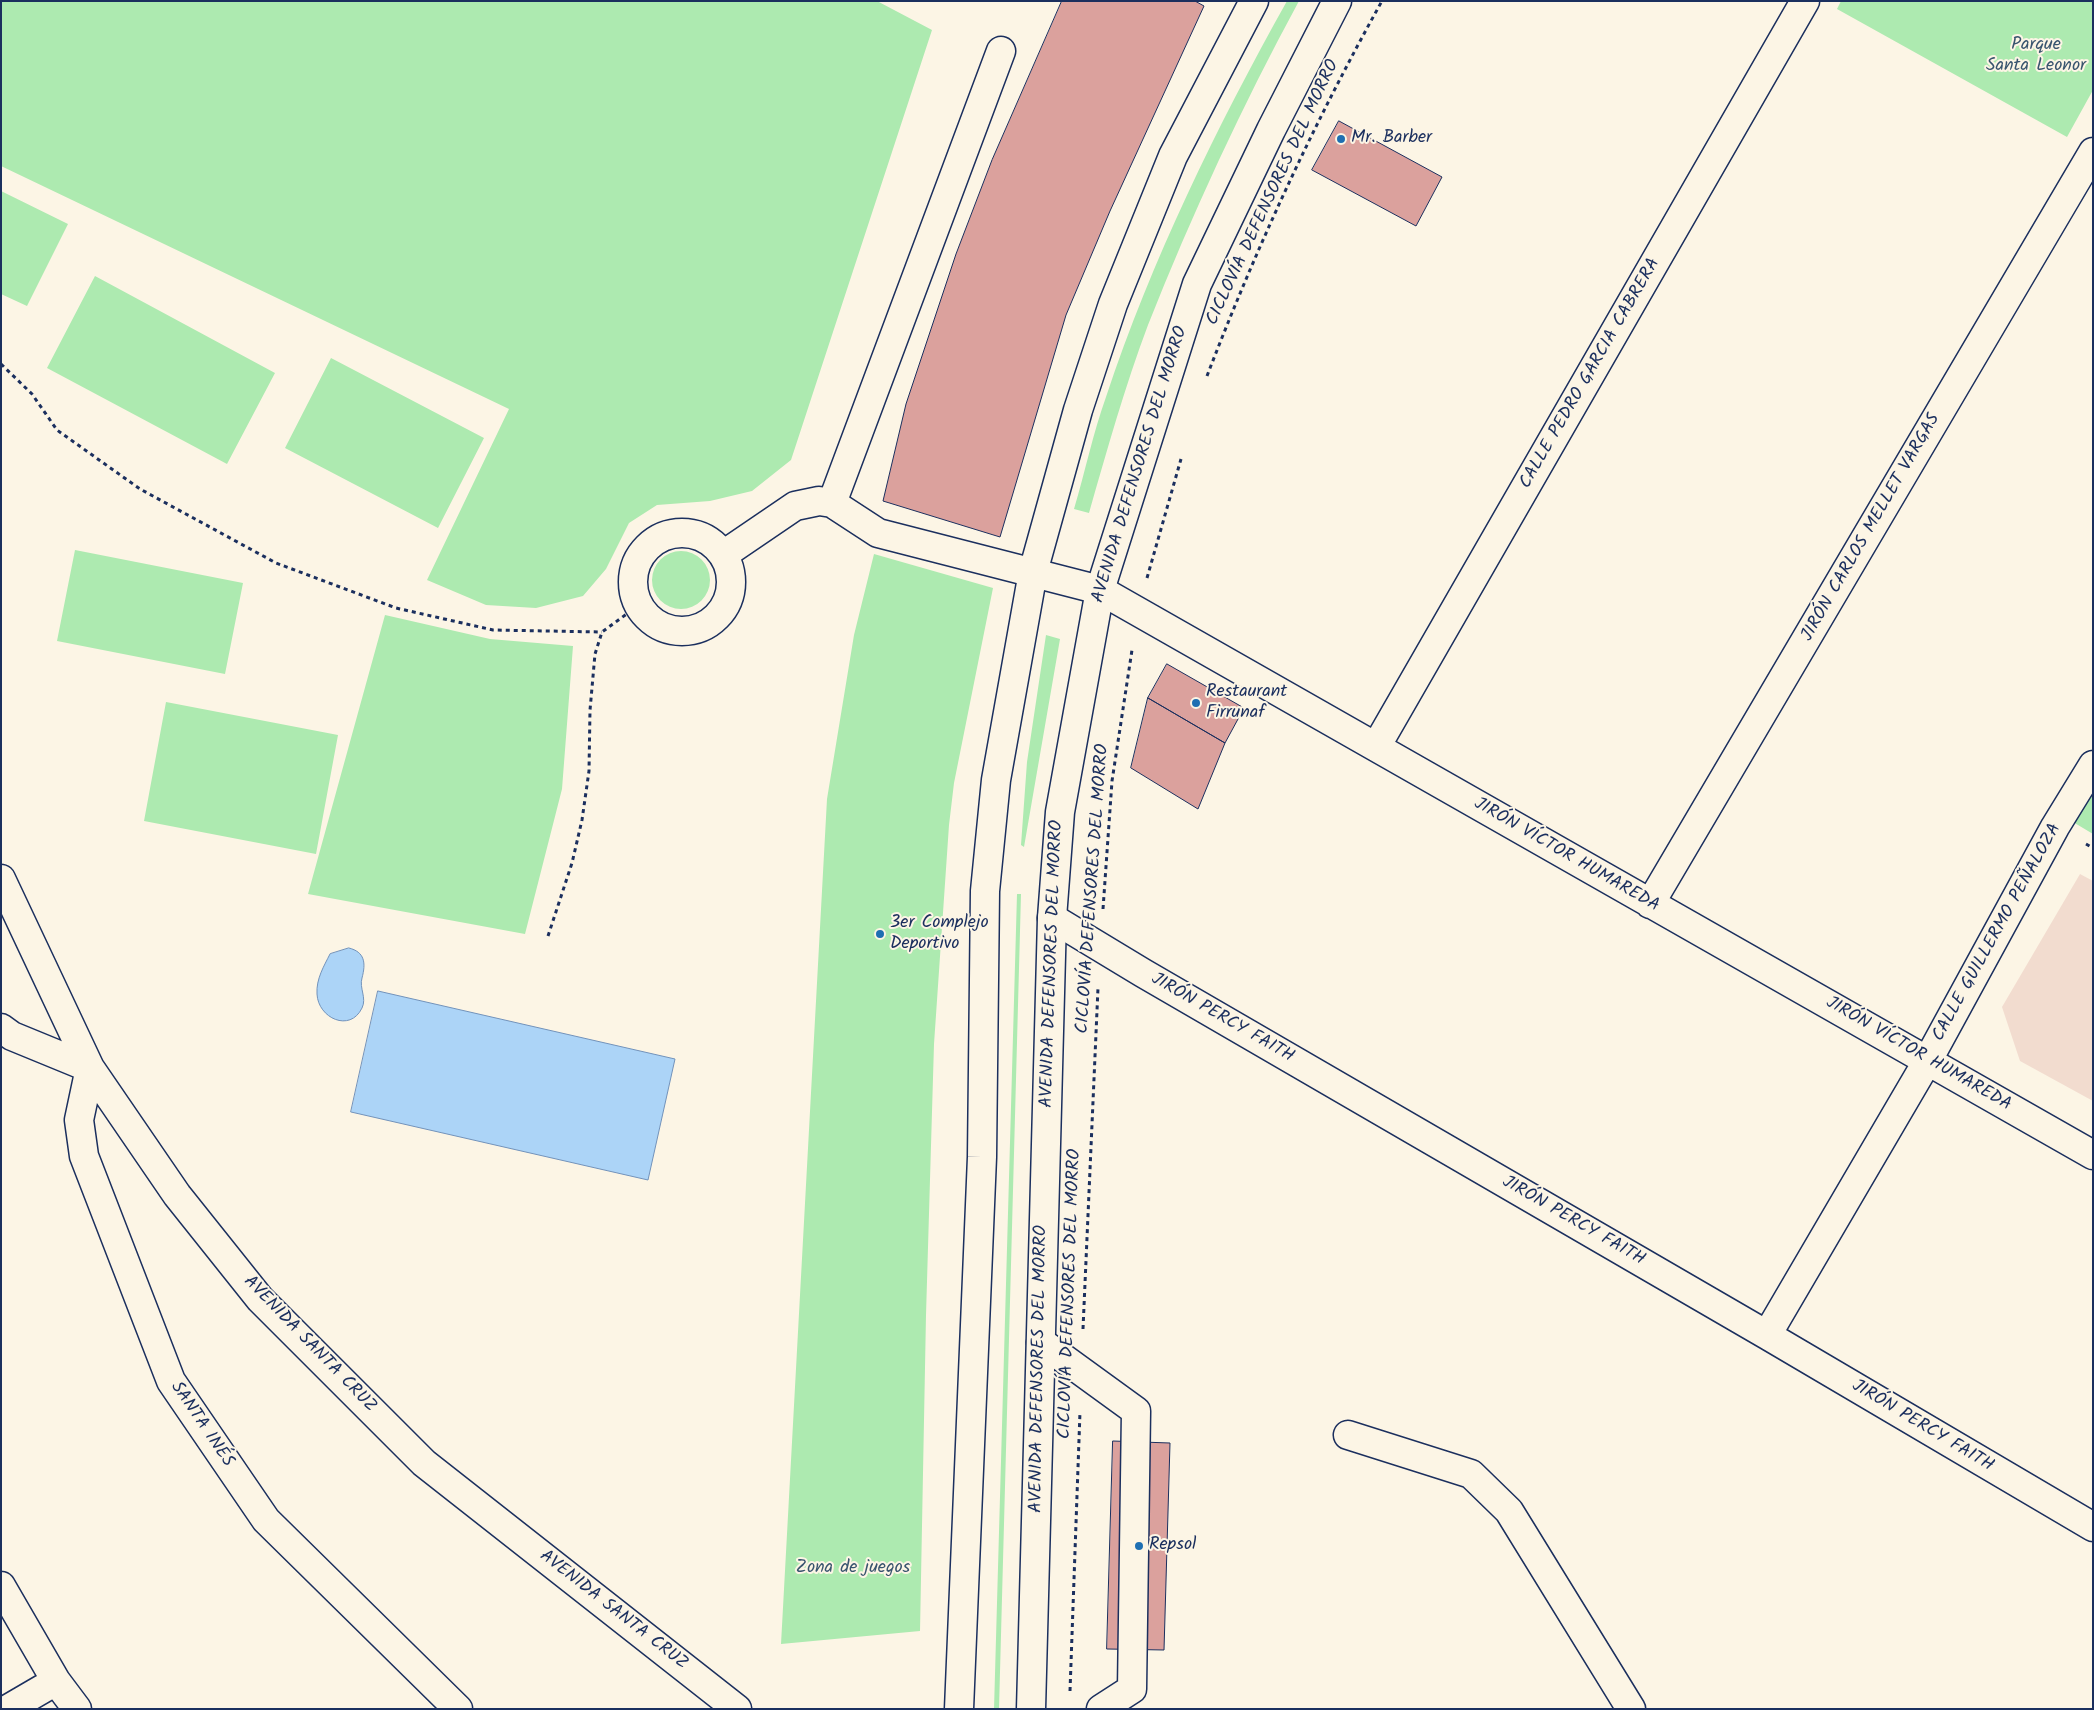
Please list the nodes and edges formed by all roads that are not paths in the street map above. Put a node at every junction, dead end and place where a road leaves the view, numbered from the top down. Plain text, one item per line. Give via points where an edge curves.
1 (1254, 1) edge
2 (1337, 1) edge
3 (1805, 1) edge
4 (1001, 51) dead end
5 (2093, 152) edge
6 (832, 503) junction
7 (723, 555) junction
8 (1033, 572) junction
9 (1100, 590) junction
10 (1376, 747) junction
11 (2093, 765) edge
12 (1, 879) edge
13 (1650, 904) junction
14 (1052, 918) junction
15 (1, 1028) edge
16 (1928, 1060) junction
17 (90, 1068) junction
18 (2093, 1155) edge
19 (1767, 1335) junction
20 (1041, 1342) junction
21 (1348, 1435) dead end
22 (2093, 1527) edge
23 (1, 1586) edge
24 (56, 1681) junction
25 (8, 1709) edge
26 (77, 1709) edge
27 (458, 1709) edge
28 (737, 1709) edge
29 (959, 1709) edge
30 (1031, 1709) edge
31 (1101, 1709) edge
32 (1631, 1709) edge

1 - 8 street via 1173,156 1113,304 1078,410
2 - 9 street, AVENIDA DEFENSORES DEL MORRO via 1270,130 1197,284
3 - 10 street, CALLE PEDRO GARCIA CABRERA
4 - 6 street
5 - 13 street, JIRÓN CARLOS MELLET VARGAS
6 - 7 street via 819,501 795,506
6 - 8 street, JIRÓN VÍCTOR HUMAREDA via 878,533
7 - 7 street via 712,543 683,533 667,535 654,542 642,553 635,567 632,583 639,605 656,624 671,630 688,631 703,626 727,603 730,570
8 - 9 street, JIRÓN VÍCTOR HUMAREDA
8 - 29 street via 996,780 986,891 982,1158
9 - 10 street, JIRÓN VÍCTOR HUMAREDA
9 - 14 street, AVENIDA DEFENSORES DEL MORRO via 1060,812
10 - 13 street, JIRÓN VÍCTOR HUMAREDA
11 - 16 street, CALLE GUILLERMO PEÑALOZA via 2055,827
12 - 17 street, AVENIDA SANTA CRUZ
13 - 16 street, JIRÓN VÍCTOR HUMAREDA
14 - 19 street, JIRÓN PERCY FAITH
14 - 20 street, AVENIDA DEFENSORES DEL MORRO
15 - 17 street via 12,1036
16 - 18 street, JIRÓN VÍCTOR HUMAREDA
16 - 19 street, CALLE GUILLERMO PEÑALOZA
17 - 27 street, SANTA INÉS via 79,1120 84,1156 170,1381 266,1520
17 - 28 street, AVENIDA SANTA CRUZ via 177,1195 260,1299 424,1463
19 - 22 street, JIRÓN PERCY FAITH
20 - 30 street, AVENIDA DEFENSORES DEL MORRO
20 - 31 street via 1136,1411 1132,1689
21 - 32 street via 1471,1474 1509,1511
23 - 24 street
24 - 25 street
24 - 26 street

